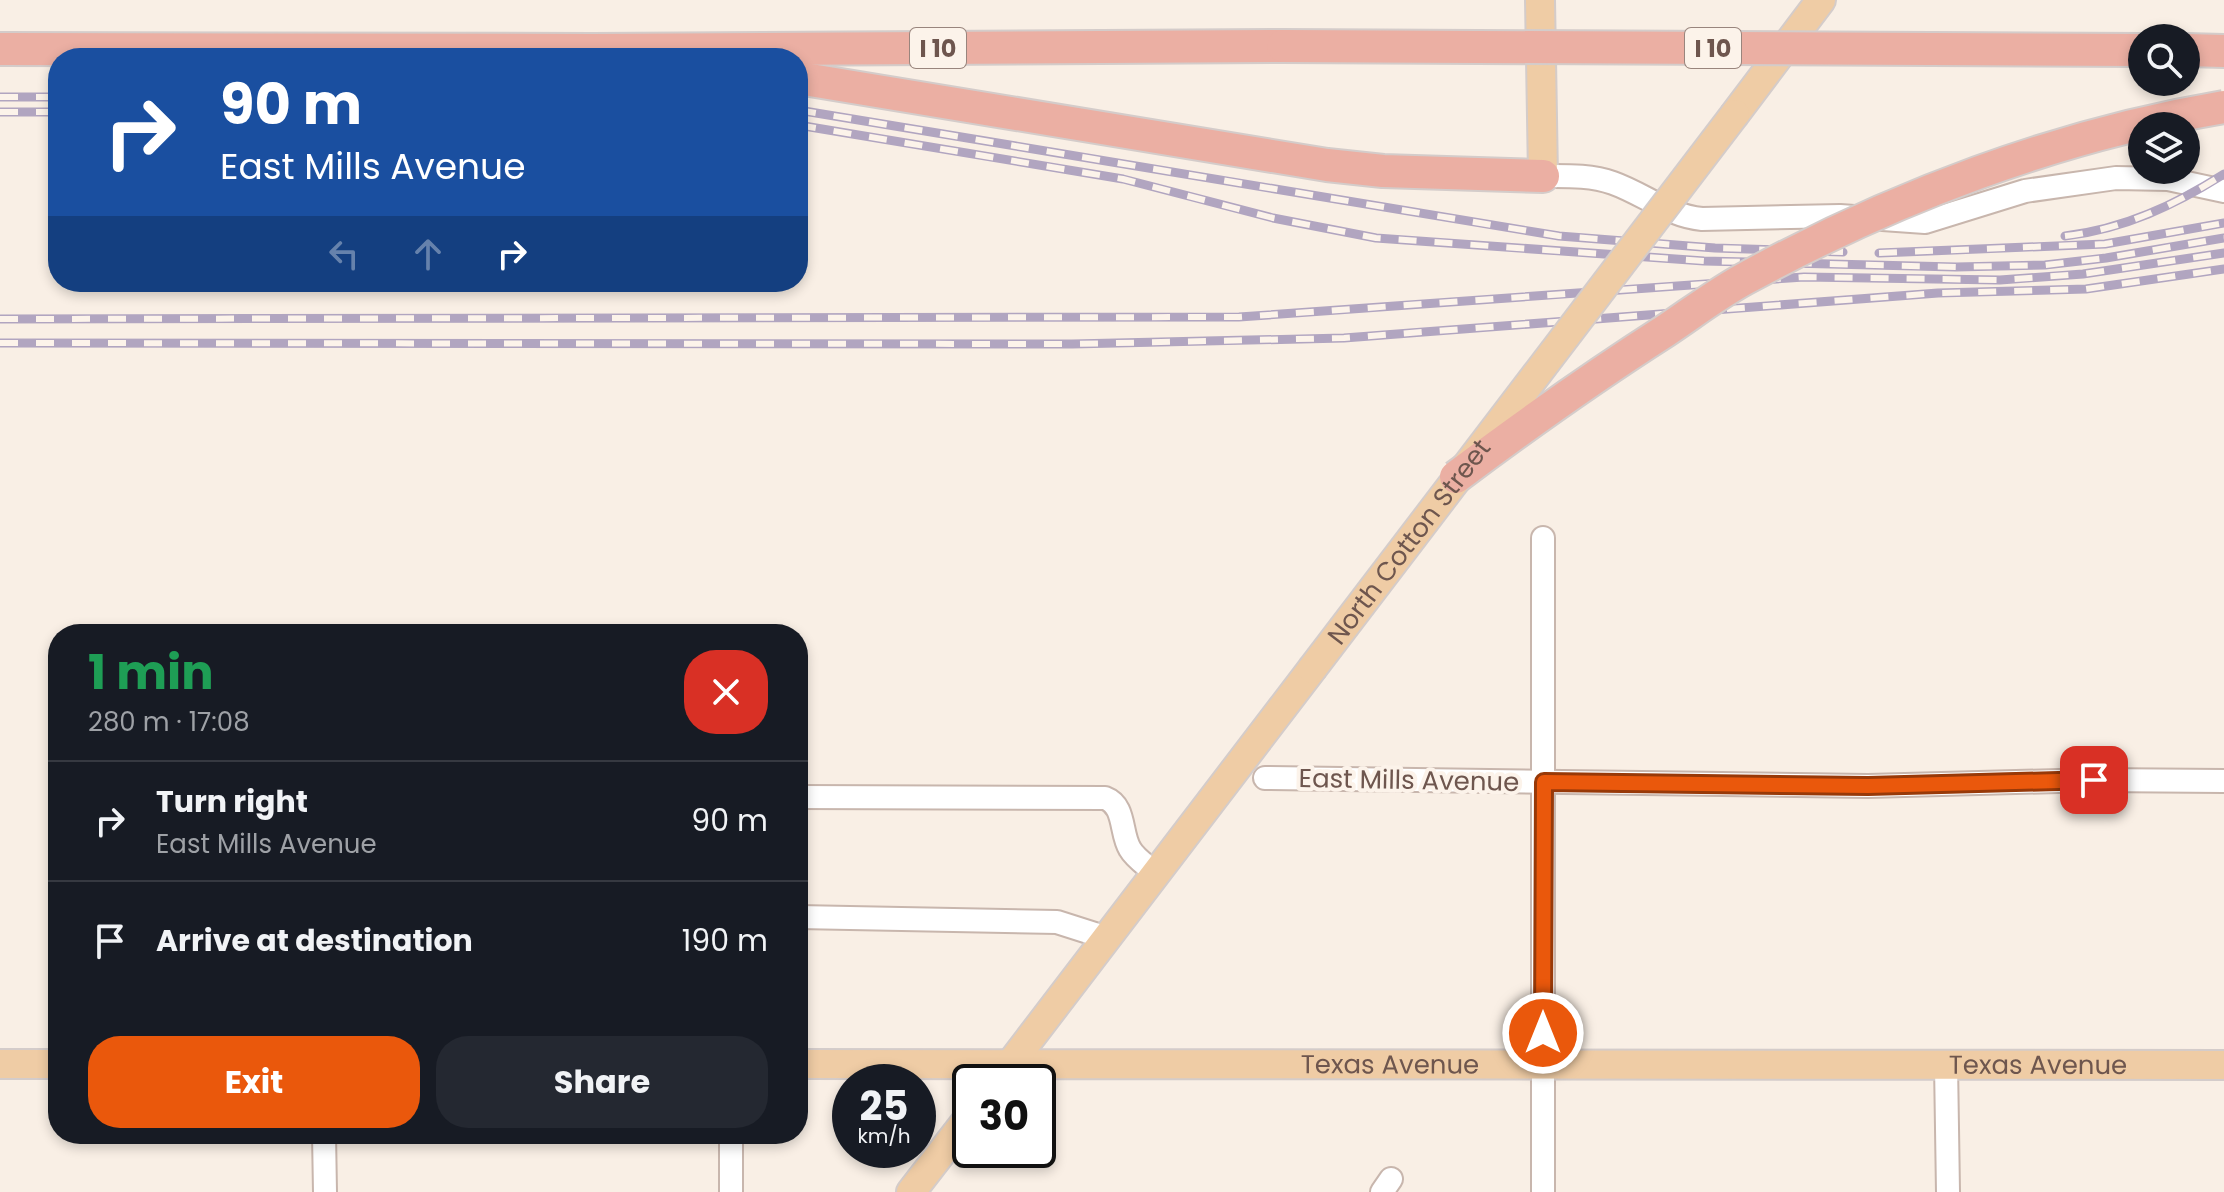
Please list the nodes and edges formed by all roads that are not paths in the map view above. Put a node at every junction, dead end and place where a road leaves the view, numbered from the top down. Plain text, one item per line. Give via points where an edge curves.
1 (1540, 0) edge
2 (1821, 0) edge
3 (0, 49) edge
4 (48, 49) edge
5 (808, 49) edge
6 (2128, 50) edge
7 (2200, 50) edge
8 (2224, 51) edge
9 (808, 80) edge
10 (2224, 107) edge
11 (1543, 176) junction
12 (2224, 191) edge
13 (1456, 477) junction
14 (1543, 538) dead end
15 (1265, 778) dead end
16 (2224, 781) edge
17 (1544, 782) junction
18 (808, 797) edge
19 (1154, 872) junction
20 (808, 917) edge
21 (1104, 937) junction
22 (0, 1064) edge
23 (48, 1064) edge
24 (808, 1064) edge
25 (1010, 1064) edge
26 (1946, 1064) junction
27 (1543, 1065) junction
28 (2224, 1065) edge
29 (952, 1071) edge
30 (1056, 1072) edge
31 (952, 1141) edge
32 (324, 1144) edge
33 (731, 1144) edge
34 (915, 1191) edge
35 (325, 1192) edge
36 (731, 1192) edge
37 (1543, 1192) edge
38 (1948, 1192) edge

1 - 11 main road
2 - 13 main road, North Cotton Street, bridge
3 - 4 highway, I 10
5 - 6 highway, I 10, bridge
7 - 8 highway
9 - 11 highway via 1327,165
10 - 13 highway, bridge via 2112,132 1874,212 1744,279 1543,412
11 - 12 street via 1613,183 1679,215 1702,219 1840,216 1925,222 2025,191 2116,178 2168,179
13 - 19 main road, North Cotton Street, bridge
14 - 17 street
15 - 17 street, East Mills Avenue
16 - 17 street, East Mills Avenue via 1868,786
17 - 27 street
18 - 19 street via 1105,798 1118,809 1128,847
19 - 21 main road, North Cotton Street
20 - 21 street via 1057,922
21 - 25 main road, North Cotton Street
22 - 23 main road
24 - 29 main road, Texas Avenue
26 - 27 main road, Texas Avenue
26 - 28 main road, Texas Avenue
26 - 38 street
27 - 30 main road, Texas Avenue
27 - 37 street
31 - 34 main road
32 - 35 street
33 - 36 street

